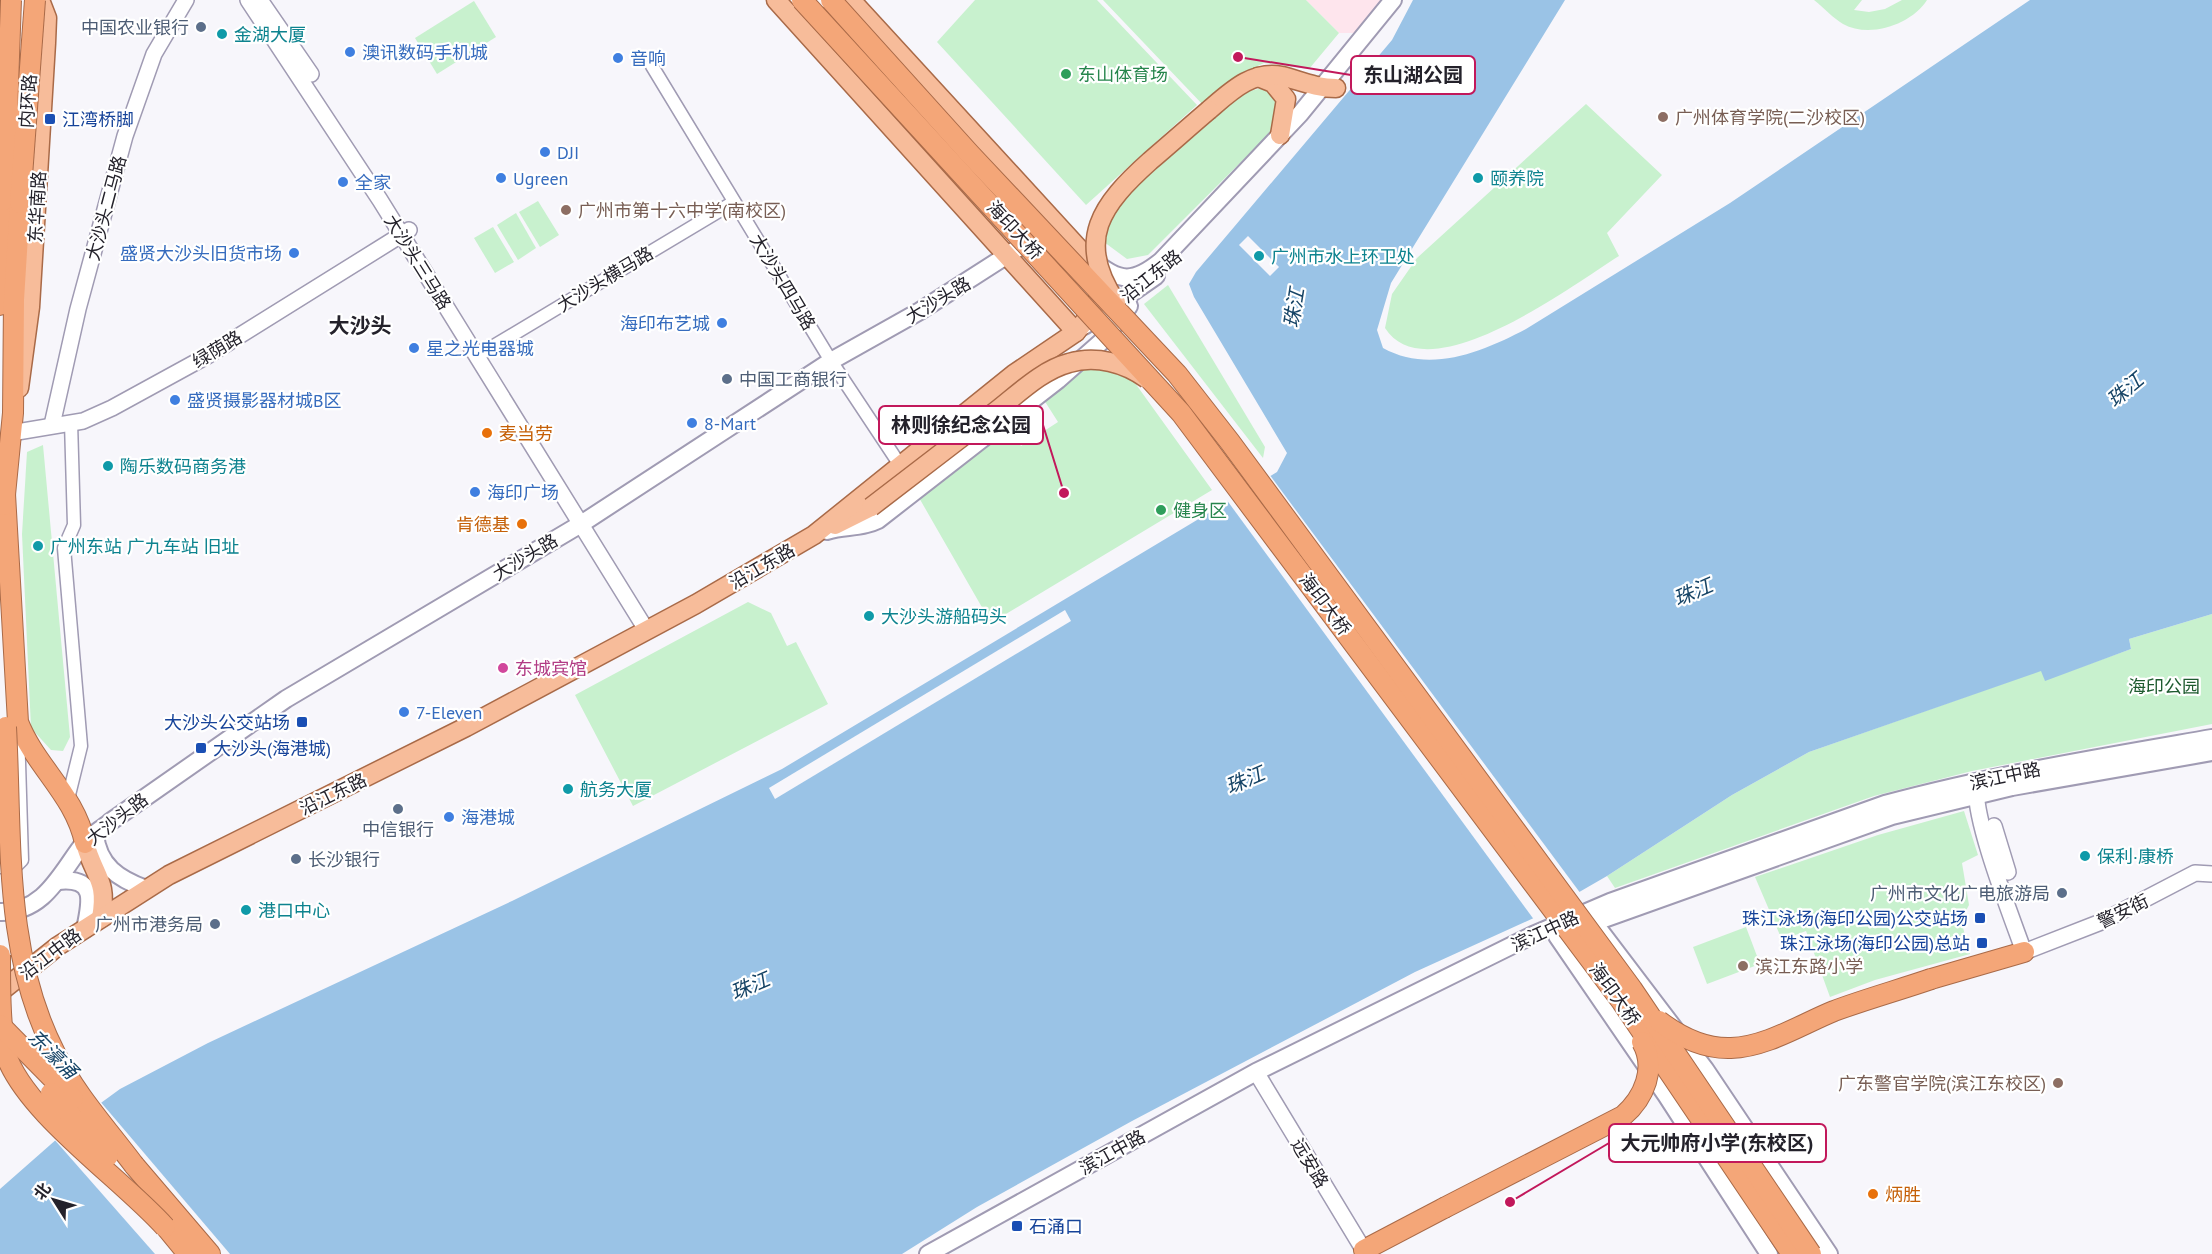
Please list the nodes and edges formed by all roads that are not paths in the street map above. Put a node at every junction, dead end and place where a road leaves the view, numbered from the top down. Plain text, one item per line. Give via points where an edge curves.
1 (9, 0) edge
2 (18, 0) edge
3 (35, 0) edge
4 (40, 0) edge
5 (186, 0) edge
6 (776, 0) edge
7 (802, 0) edge
8 (831, 0) edge
9 (851, 0) edge
10 (1393, 0) edge
11 (1406, 0) edge
12 (0, 1) edge
13 (253, 1) edge
14 (47, 9) edge
15 (1373, 35) junction
16 (652, 66) dead end
17 (0, 70) edge
18 (1256, 77) junction
19 (44, 79) junction
20 (1329, 88) junction
21 (1280, 135) junction
22 (12, 201) junction
23 (734, 202) junction
24 (1042, 206) junction
25 (405, 233) junction
26 (995, 239) junction
27 (1071, 239) junction
28 (1008, 254) junction
29 (1159, 274) junction
30 (0, 305) edge
31 (1131, 324) junction
32 (1076, 332) junction
33 (480, 354) junction
34 (831, 361) junction
35 (1169, 398) junction
36 (13, 413) junction
37 (71, 422) junction
38 (52, 425) junction
39 (11, 433) junction
40 (900, 465) junction
41 (6, 494) junction
42 (581, 524) junction
43 (814, 535) junction
44 (0, 546) edge
45 (647, 631) junction
46 (0, 634) edge
47 (12, 725) junction
48 (2212, 738) edge
49 (2212, 752) edge
50 (1979, 790) junction
51 (68, 799) junction
52 (90, 838) junction
53 (0, 867) edge
54 (2212, 874) edge
55 (58, 881) junction
56 (146, 889) junction
57 (0, 912) edge
58 (101, 918) junction
59 (1571, 918) junction
60 (1593, 922) junction
61 (85, 928) junction
62 (1557, 936) junction
63 (2027, 950) junction
64 (0, 955) edge
65 (0, 992) edge
66 (1627, 996) junction
67 (0, 1025) edge
68 (0, 1043) edge
69 (1705, 1070) junction
70 (1258, 1077) junction
71 (1666, 1095) junction
72 (130, 1170) junction
73 (165, 1227) junction
74 (1365, 1252) edge
75 (188, 1254) edge
76 (210, 1254) edge
77 (928, 1254) edge
78 (950, 1254) edge
79 (1769, 1254) edge
80 (1792, 1254) edge
81 (1811, 1254) edge
82 (1830, 1254) edge

1 - 12 main road
1 - 22 highway, 内环路, bridge
2 - 14 main road
3 - 22 highway, 内环路, bridge
4 - 14 main road
5 - 38 street, 大沙头二马路 via 154,54 125,136 78,309
6 - 26 main road
7 - 35 highway, 海印大桥, bridge
8 - 31 highway, 海印大桥, bridge
9 - 24 main road
10 - 15 main road
11 - 15 main road
13 - 25 street, 大沙头三马路 via 295,50
14 - 19 main road, 东华南路
15 - 20 main road
16 - 23 street, 大沙头四马路
17 - 19 main road via 18,69
18 - 20 main road via 1283,77
18 - 21 main road via 1273,83 1286,99
18 - 31 main road, bridge via 1209,110 1119,189 1104,210 1098,233 1098,267
19 - 36 main road, 东华南路 via 30,307
20 - 21 main road, 沿江东路
20 - 29 main road, 沿江东路 via 1216,217
21 - 27 main road, 沿江东路 via 1161,261 1137,277 1126,278 1100,266
22 - 30 highway
22 - 36 highway
23 - 33 street, 大沙头横马路
23 - 34 street, 大沙头四马路
24 - 26 main road via 1040,215 1023,231 1006,240
24 - 27 main road
25 - 33 street, 大沙头三马路
25 - 37 street, 绿荫路 via 207,356 112,408
26 - 28 main road
27 - 28 main road, 大沙头路 via 1049,233
27 - 32 main road via 1089,261 1099,292 1095,307
28 - 32 main road
28 - 34 main road, 大沙头路 via 920,311
29 - 32 main road, 沿江东路
29 - 43 main road via 1101,342 1058,381 878,520 864,527 837,528
31 - 66 highway, 海印大桥, bridge via 1177,374 1259,480
32 - 40 main road, 沿江东路 via 1014,374
33 - 42 street, 大沙头三马路
34 - 40 street, 大沙头四马路
34 - 42 main road, 大沙头路
35 - 43 main road, bridge via 1144,377 1118,364 1089,360 1062,365 1043,375 871,507
35 - 66 highway, 海印大桥, bridge
36 - 39 highway
37 - 38 street, 绿荫路
37 - 51 street via 74,525 64,548 81,746
38 - 39 street, 绿荫路
39 - 41 highway
40 - 43 main road, 沿江东路
41 - 44 highway
41 - 47 highway
42 - 45 street, 大沙头三马路
42 - 52 main road, 大沙头路 via 286,699
43 - 45 main road, 沿江东路
45 - 56 main road, 沿江东路
46 - 47 highway
47 - 51 highway
47 - 53 street via 22,860 16,866
47 - 72 highway, bridge via 14,909 27,980 41,1024 61,1064
48 - 50 main road, 滨江中路
49 - 50 main road, 滨江中路
50 - 59 main road, 滨江中路 via 1885,804
50 - 60 main road, 滨江中路 via 1843,832
50 - 63 street
51 - 52 highway
52 - 55 main road, 大沙头路
52 - 56 main road via 109,868 126,882
52 - 58 main road via 105,898
54 - 63 street, 警安街 via 2194,873 2102,922
55 - 57 main road, 大沙头路 via 31,903
55 - 61 main road via 76,882 89,892
56 - 58 main road, 沿江东路
58 - 61 main road, 沿江中路
59 - 60 main road
59 - 62 main road
59 - 70 main road, 滨江中路
60 - 62 main road, 滨江中路
60 - 69 main road
61 - 65 main road, 沿江中路
62 - 70 main road, 滨江中路
62 - 71 main road
63 - 66 highway, bridge via 1836,1011 1755,1044 1731,1048 1701,1044 1673,1031
64 - 73 highway, bridge via 1,1032 4,1051 17,1079 47,1114
66 - 74 highway, bridge via 1649,1062 1646,1083 1633,1107 1611,1124
66 - 80 highway, 海印大桥, bridge
66 - 81 highway, 海印大桥, bridge
67 - 72 highway, bridge
68 - 72 highway, bridge
69 - 71 main road via 1692,1065 1684,1069 1671,1081
69 - 82 main road
70 - 74 street, 远安路
70 - 77 main road, 滨江中路
70 - 78 main road, 滨江中路
71 - 79 main road
72 - 73 highway, bridge
72 - 76 highway
73 - 75 highway

